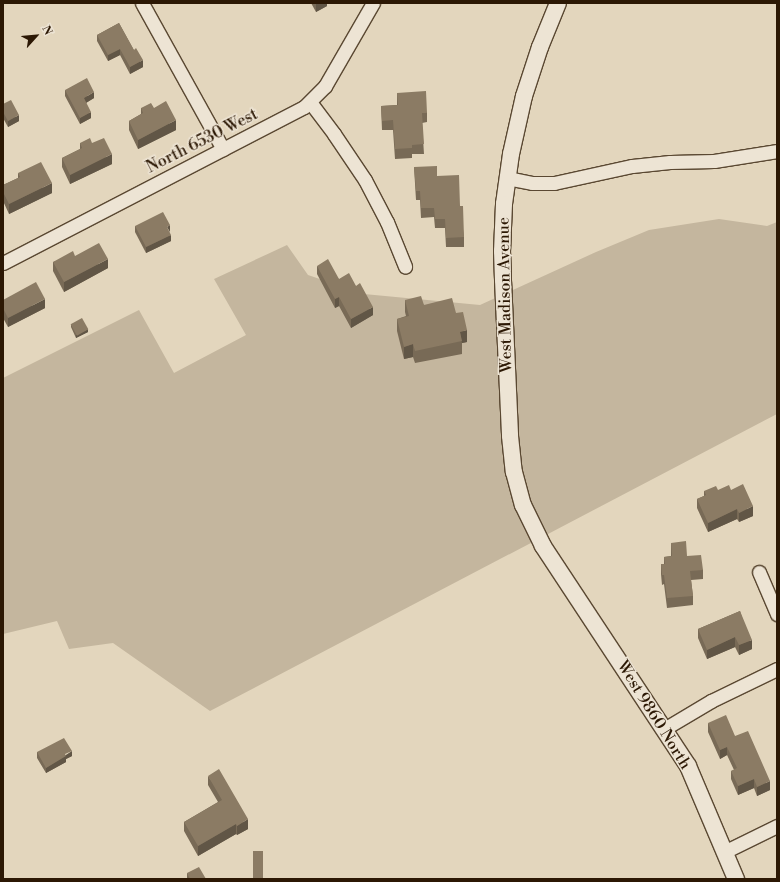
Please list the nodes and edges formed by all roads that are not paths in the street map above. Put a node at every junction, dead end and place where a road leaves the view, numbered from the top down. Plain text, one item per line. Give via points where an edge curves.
1 (142, 3) edge
2 (373, 3) edge
3 (558, 3) edge
4 (310, 102) junction
5 (223, 149) junction
6 (777, 151) edge
7 (507, 178) junction
8 (3, 263) edge
9 (405, 266) dead end
10 (554, 562) joint
11 (758, 572) dead end
12 (777, 614) edge
13 (777, 669) edge
14 (664, 729) junction
15 (777, 826) edge
16 (724, 852) junction
17 (736, 879) edge

1 - 5 street
2 - 4 street, North 6530 West via 325,86
3 - 7 street, West Madison Avenue via 524,96
4 - 5 street, North 6530 West via 296,112
4 - 9 street via 365,180 387,222
5 - 8 street, North 6530 West
6 - 7 street via 714,161 632,166 554,183 532,183
7 - 10 street, West Madison Avenue via 502,251 511,454 523,505 534,530
10 - 14 street, West 9860 North
11 - 12 street
13 - 14 street via 711,701
14 - 16 street, West 9860 North via 688,766
15 - 16 street
16 - 17 street, West 9860 North

